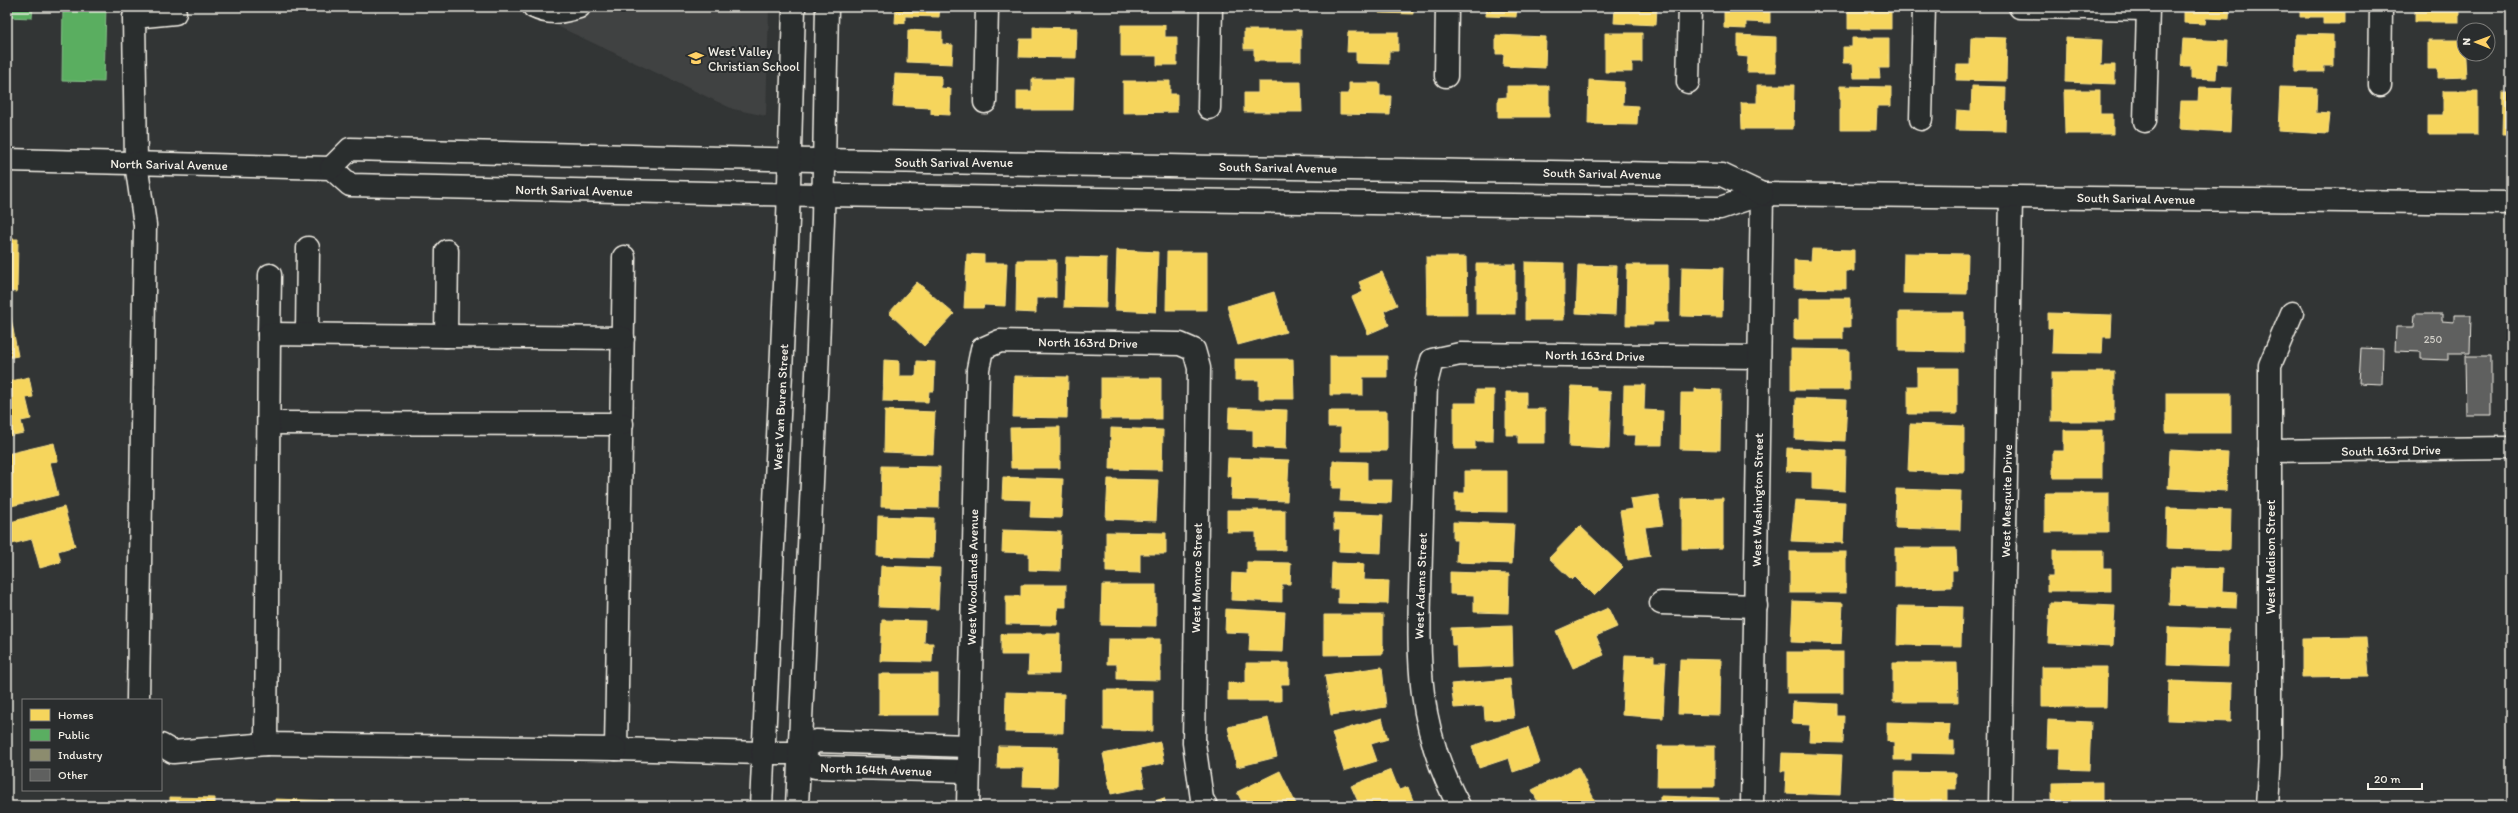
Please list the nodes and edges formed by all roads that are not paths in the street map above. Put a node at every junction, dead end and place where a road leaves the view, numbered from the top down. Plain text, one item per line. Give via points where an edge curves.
1 (534, 7) edge
2 (579, 7) edge
3 (794, 7) edge
4 (827, 7) edge
5 (987, 7) edge
6 (1211, 7) edge
7 (1447, 7) edge
8 (1690, 7) edge
9 (1924, 7) edge
10 (2020, 7) edge
11 (2381, 7) edge
12 (2148, 8) edge
13 (175, 14) dead end
14 (1446, 76) dead end
15 (1688, 82) dead end
16 (2380, 85) dead end
17 (985, 102) dead end
18 (1209, 108) dead end
19 (1921, 119) dead end
20 (2145, 121) dead end
21 (7, 160) edge
22 (790, 160) junction
23 (824, 161) junction
24 (136, 163) junction
25 (331, 168) junction
26 (789, 194) junction
27 (824, 194) junction
28 (1762, 194) junction
29 (2011, 197) junction
30 (2511, 203) edge
31 (308, 248) dead end
32 (447, 251) dead end
33 (624, 257) dead end
34 (270, 275) dead end
35 (2292, 313) dead end
36 (270, 334) junction
37 (307, 334) junction
38 (446, 336) junction
39 (623, 338) junction
40 (982, 349) joint
41 (1194, 350) joint
42 (1759, 357) junction
43 (1432, 360) joint
44 (268, 423) junction
45 (622, 424) junction
46 (2511, 448) edge
47 (2270, 451) junction
48 (1661, 603) dead end
49 (1756, 606) junction
50 (138, 699) edge
51 (266, 744) junction
52 (162, 746) edge
53 (968, 746) junction
54 (616, 749) junction
55 (762, 753) junction
56 (798, 753) junction
57 (967, 771) junction
58 (761, 806) edge
59 (797, 806) edge
60 (968, 806) edge
61 (1206, 806) edge
62 (1459, 806) edge
63 (1752, 806) edge
64 (2000, 806) edge
65 (2267, 806) edge

1 - 2 main road via 542,11 560,13
3 - 22 main road, West Van Buren Street
4 - 23 main road
5 - 17 main road
6 - 18 main road
7 - 14 main road
8 - 15 main road
9 - 19 main road
10 - 12 main road
11 - 16 main road
12 - 20 main road
13 - 24 main road via 134,17
21 - 24 main road, North Sarival Avenue
22 - 23 main road, South Sarival Avenue
22 - 25 main road via 350,149
22 - 26 main road, West Van Buren Street
23 - 27 main road
23 - 28 main road, South Sarival Avenue via 1722,175
24 - 25 main road, North Sarival Avenue
24 - 50 main road via 145,225
25 - 26 main road, North Sarival Avenue via 350,185
26 - 27 main road, North Sarival Avenue
26 - 55 main road, West Van Buren Street
27 - 28 main road, South Sarival Avenue via 1720,208
27 - 56 main road
28 - 29 main road, South Sarival Avenue
28 - 42 main road, West Washington Street
29 - 30 main road, South Sarival Avenue
29 - 64 main road, West Mesquite Drive
31 - 37 main road
32 - 38 main road
33 - 39 main road
34 - 36 main road
35 - 47 main road, West Madison Street via 2270,365
36 - 37 main road
36 - 44 main road
37 - 38 main road
38 - 39 main road
39 - 45 main road
40 - 41 main road, North 163rd Drive via 1000,341 1180,344
40 - 53 main road, West Woodlands Avenue via 978,369
41 - 61 main road, West Monroe Street via 1199,368 1194,743 1202,799
42 - 43 main road, North 163rd Drive via 1460,354
42 - 49 main road, West Washington Street
43 - 62 main road, West Adams Street via 1426,384 1419,650 1422,699 1430,734
44 - 45 main road
44 - 51 main road
45 - 54 main road
46 - 47 main road, South 163rd Drive
47 - 65 main road, West Madison Street via 2270,754
48 - 49 main road
49 - 63 main road, West Washington Street
51 - 52 main road via 173,752
51 - 54 main road
53 - 56 main road, North 164th Avenue via 825,740 816,741
53 - 57 main road, West Woodlands Avenue
54 - 55 main road
55 - 56 main road
55 - 58 main road, West Van Buren Street
56 - 57 main road, North 164th Avenue via 815,767
56 - 59 main road
57 - 60 main road, West Woodlands Avenue

